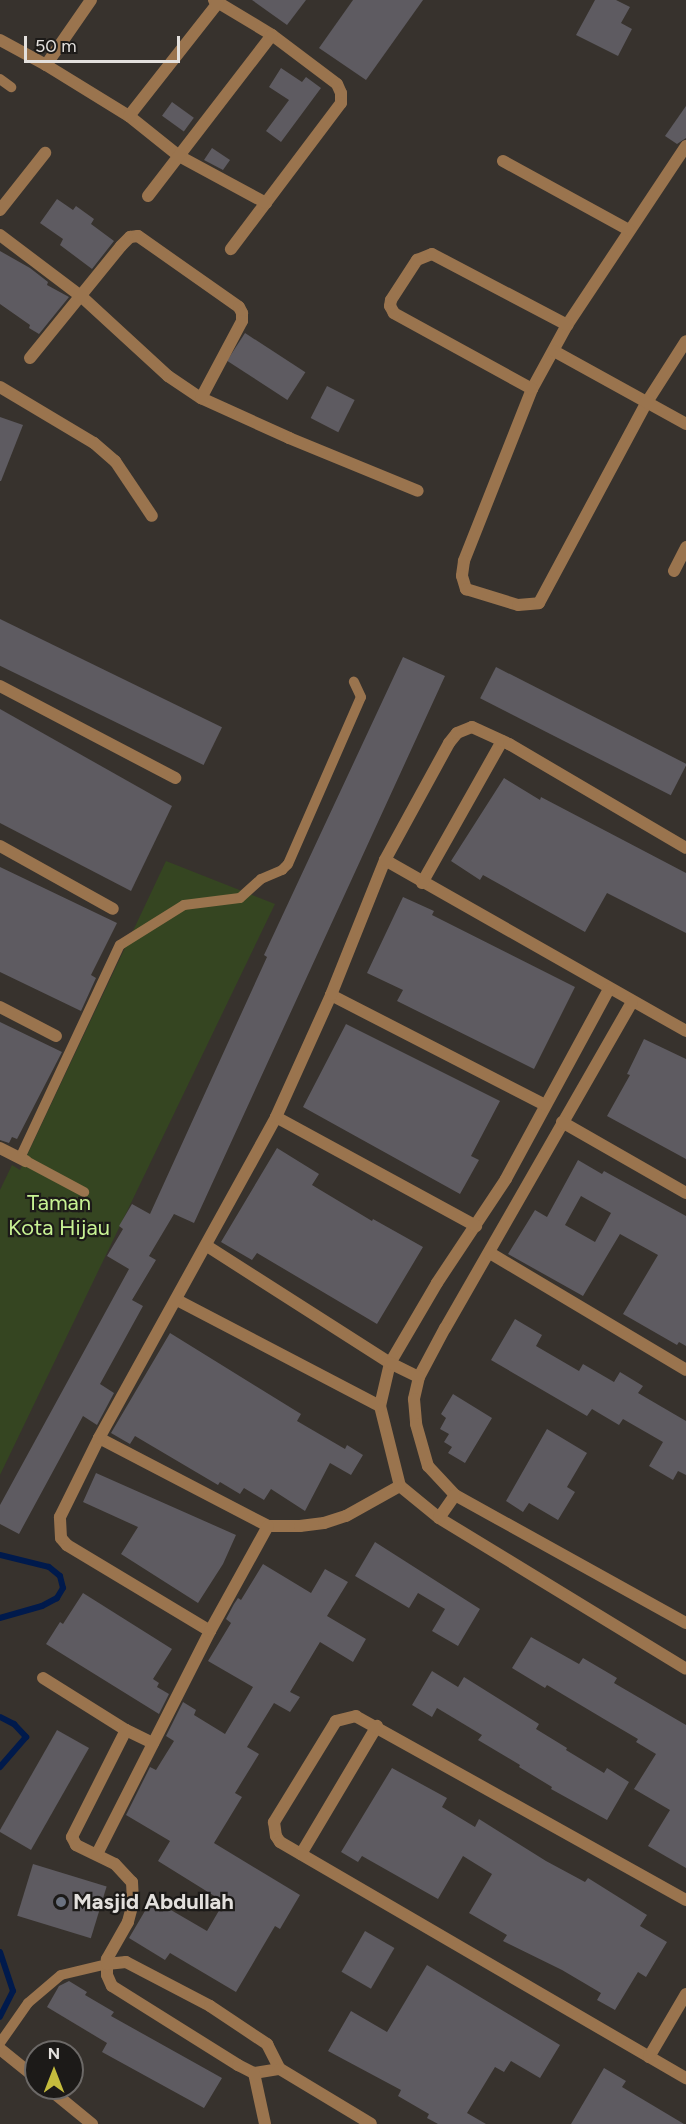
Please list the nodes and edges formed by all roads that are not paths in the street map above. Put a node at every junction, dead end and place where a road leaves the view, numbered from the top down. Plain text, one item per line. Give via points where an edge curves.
1 (91, 0) edge
2 (216, 1) edge
3 (272, 35) junction
4 (0, 40) edge
5 (46, 64) junction
6 (0, 79) edge
7 (12, 87) dead end
8 (129, 116) junction
9 (686, 146) edge
10 (45, 153) dead end
11 (179, 156) junction
12 (503, 161) dead end
13 (148, 196) dead end
14 (266, 203) junction
15 (0, 210) edge
16 (629, 230) junction
17 (0, 235) edge
18 (231, 249) dead end
19 (82, 297) junction
20 (567, 325) junction
21 (686, 341) edge
22 (554, 351) junction
23 (30, 358) dead end
24 (0, 387) edge
25 (532, 389) junction
26 (201, 398) junction
27 (647, 402) junction
28 (686, 424) edge
29 (418, 490) dead end
30 (152, 516) dead end
31 (686, 547) edge
32 (674, 571) dead end
33 (354, 682) dead end
34 (0, 686) edge
35 (502, 741) junction
36 (175, 778) dead end
37 (0, 846) edge
38 (686, 848) edge
39 (385, 860) junction
40 (422, 883) junction
41 (113, 909) dead end
42 (609, 989) junction
43 (331, 995) junction
44 (632, 1002) junction
45 (0, 1008) edge
46 (686, 1031) edge
47 (56, 1036) dead end
48 (545, 1105) junction
49 (276, 1117) junction
50 (562, 1122) junction
51 (0, 1148) edge
52 (23, 1160) junction
53 (506, 1179) junction
54 (523, 1190) junction
55 (84, 1192) dead end
56 (686, 1193) edge
57 (476, 1226) junction
58 (207, 1246) junction
59 (490, 1253) junction
60 (177, 1300) junction
61 (390, 1363) junction
62 (686, 1370) edge
63 (419, 1377) junction
64 (381, 1406) junction
65 (99, 1438) junction
66 (400, 1486) junction
67 (455, 1495) junction
68 (439, 1518) junction
69 (268, 1526) junction
70 (686, 1623) edge
71 (210, 1631) junction
72 (686, 1669) edge
73 (43, 1678) dead end
74 (377, 1726) junction
75 (126, 1730) junction
76 (153, 1743) junction
77 (97, 1854) junction
78 (301, 1854) junction
79 (686, 1900) edge
80 (107, 1964) junction
81 (686, 1994) edge
82 (0, 2043) edge
83 (0, 2049) edge
84 (649, 2057) junction
85 (24, 2068) edge
86 (280, 2069) junction
87 (254, 2073) junction
88 (686, 2078) edge
89 (63, 2100) edge
90 (92, 2124) edge
91 (265, 2124) edge
92 (371, 2124) edge

1 - 5 street
2 - 3 street
2 - 8 street
3 - 11 street
3 - 14 street via 337,84 341,103
4 - 5 street
5 - 8 street
6 - 7 lane
8 - 11 street
9 - 16 street
10 - 15 street
11 - 13 street
11 - 14 street
12 - 16 street
14 - 18 street
16 - 20 street
17 - 19 street
19 - 23 street
19 - 26 street via 168,376
19 - 26 street via 121,246 130,237 138,236 239,307 242,321
20 - 22 street
20 - 25 street via 432,254 417,260 392,300 394,313
21 - 27 street
22 - 25 street
22 - 27 street
24 - 30 street via 94,443 115,460
25 - 27 street via 464,561 462,576 466,589 518,604 539,603
26 - 29 street
27 - 28 street
31 - 32 street
33 - 52 lane via 361,697 288,864 261,879 240,898 184,905 120,945
34 - 36 street
35 - 38 street
35 - 39 street via 472,727 448,743
35 - 40 street
37 - 41 street
39 - 40 street
39 - 43 street
40 - 42 street
42 - 44 street
42 - 48 street
43 - 48 street
43 - 49 street
44 - 46 street
44 - 50 street
45 - 47 street
48 - 53 street
49 - 57 street
49 - 58 street
50 - 54 street
50 - 56 street
51 - 52 street
52 - 55 lane
53 - 54 street
53 - 57 street
54 - 59 street
57 - 61 street
58 - 60 street
58 - 61 street
59 - 62 street
59 - 63 street
60 - 64 street
60 - 65 street
61 - 63 street
61 - 64 street
63 - 67 street via 414,1399 421,1449 428,1466
64 - 66 street
65 - 69 street
65 - 71 street via 60,1517 61,1538
66 - 68 street
66 - 69 street via 346,1516 324,1523
67 - 68 street
67 - 70 street
68 - 72 street
69 - 71 street
71 - 76 street
73 - 75 street
74 - 78 street
74 - 78 street via 356,1716 336,1721 274,1822 280,1842
74 - 79 street
75 - 76 street
75 - 77 street via 73,1831 73,1842
76 - 77 street
77 - 80 street via 132,1882 135,1892 128,1922 111,1948
78 - 84 street
80 - 82 lane via 61,1976 28,2003
80 - 86 street via 126,1962 210,2006 267,2044
80 - 87 street via 112,1986
81 - 84 street
83 - 85 street
84 - 88 street
86 - 87 street
86 - 92 street
87 - 91 street
89 - 90 street

